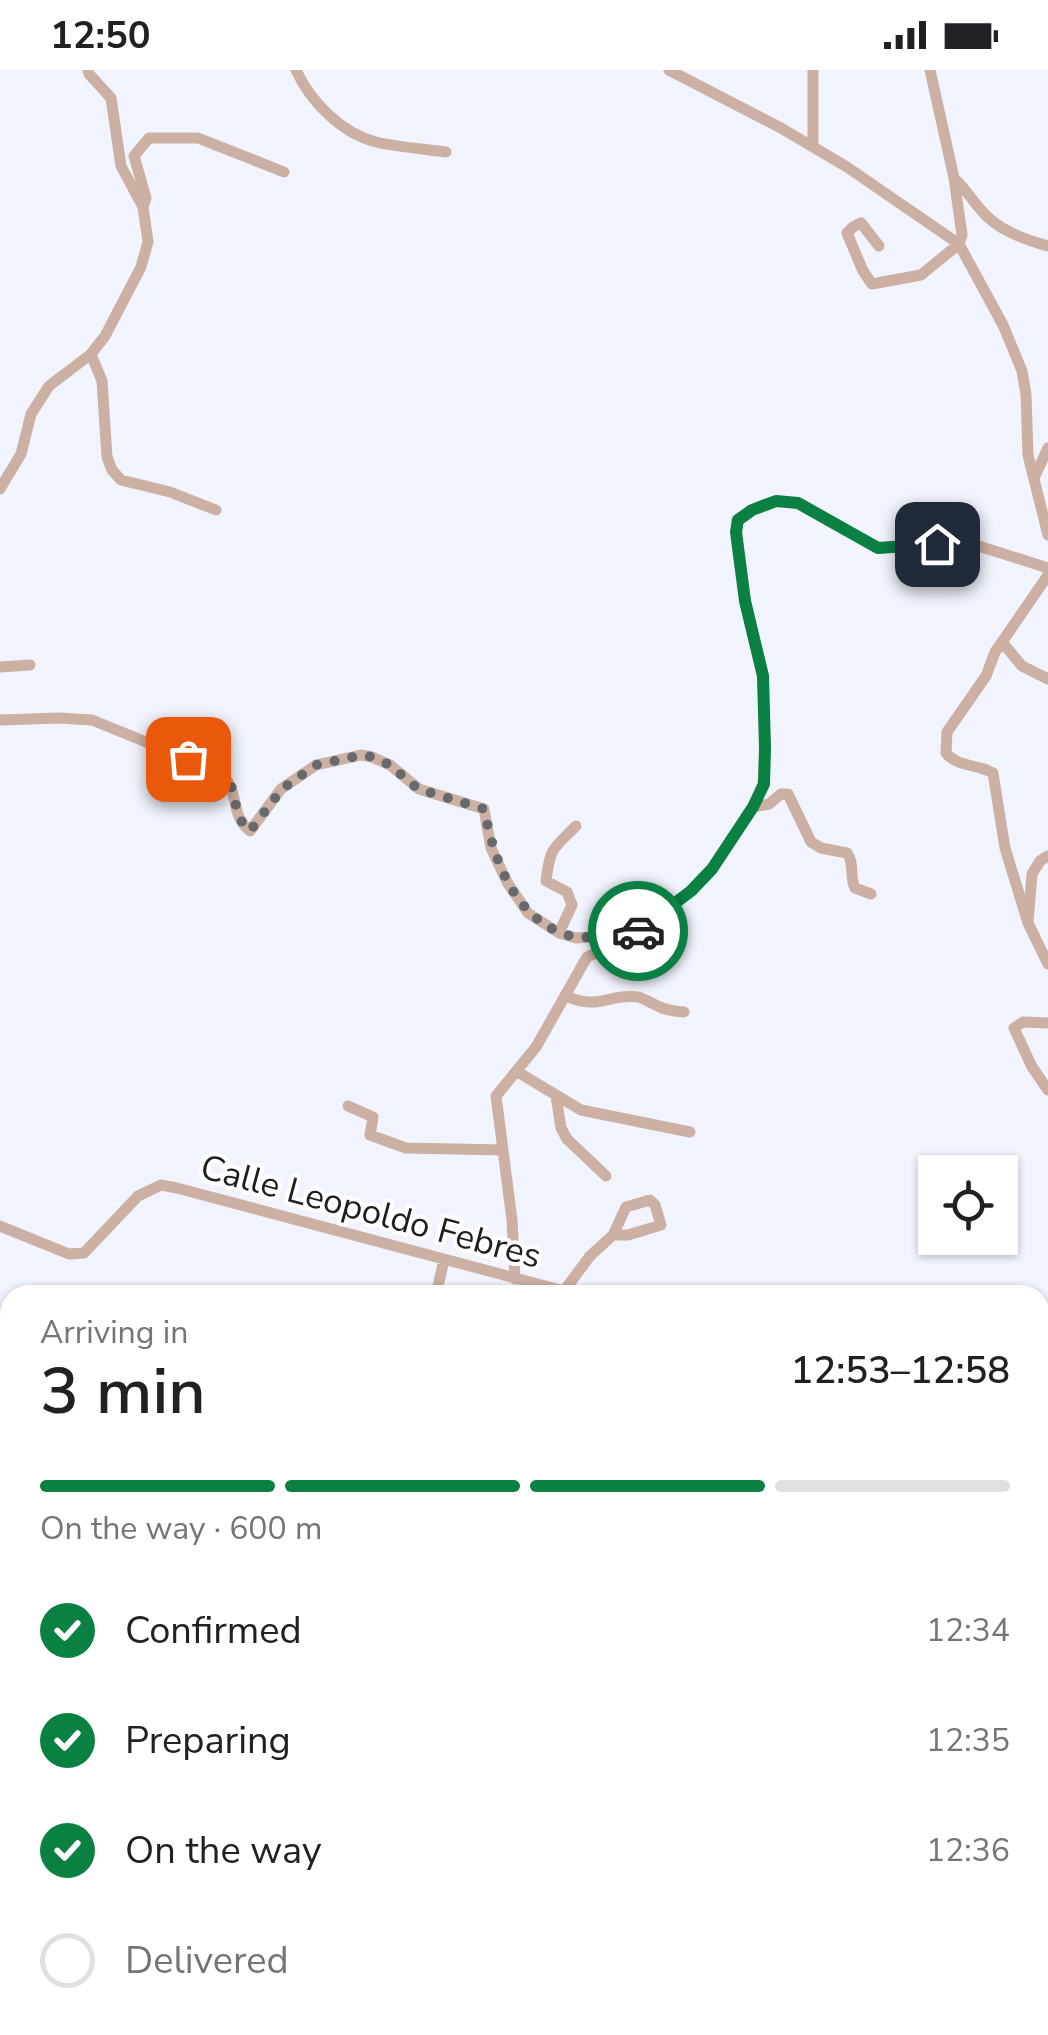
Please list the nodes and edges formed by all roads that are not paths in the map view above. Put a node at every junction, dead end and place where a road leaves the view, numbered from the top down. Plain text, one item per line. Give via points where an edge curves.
1 (88, 70) edge
2 (296, 70) edge
3 (669, 70) edge
4 (813, 70) edge
5 (930, 70) edge
6 (813, 147) junction
7 (446, 152) dead end
8 (284, 172) dead end
9 (954, 178) junction
10 (143, 207) junction
11 (960, 244) junction
12 (879, 246) dead end
13 (1048, 246) edge
14 (90, 354) junction
15 (1048, 448) edge
16 (1034, 478) junction
17 (0, 489) edge
18 (216, 510) dead end
19 (1048, 535) edge
20 (1048, 568) edge
21 (1048, 576) edge
22 (1002, 642) junction
23 (30, 666) dead end
24 (0, 667) edge
25 (1048, 678) edge
26 (0, 720) edge
27 (753, 807) junction
28 (576, 826) dead end
29 (1048, 856) edge
30 (872, 894) dead end
31 (1028, 923) junction
32 (559, 933) junction
33 (615, 944) junction
34 (1048, 964) edge
35 (566, 996) junction
36 (684, 1012) dead end
37 (1048, 1022) edge
38 (516, 1072) junction
39 (1048, 1090) edge
40 (556, 1096) junction
41 (348, 1106) dead end
42 (690, 1132) dead end
43 (503, 1150) junction
44 (606, 1176) dead end
45 (0, 1226) edge
46 (614, 1234) dead end
47 (444, 1260) junction
48 (514, 1279) junction
49 (438, 1285) edge
50 (539, 1285) edge
51 (568, 1285) edge

1 - 10 street via 111,98 120,166
2 - 7 street via 306,89 355,134
3 - 6 street
4 - 6 street
5 - 9 street
6 - 11 street
8 - 10 street via 198,138 149,138 134,156
9 - 11 street
9 - 13 street via 1005,230
10 - 14 street via 148,242 141,267
11 - 12 street via 921,275 872,284 847,234 861,223
11 - 16 street via 1022,371
14 - 17 street via 49,386
14 - 18 street via 102,381 112,470 121,480
15 - 16 street
16 - 19 street
20 - 27 street via 966,542 878,548 798,503 776,501 738,520 745,601 763,676 764,784
21 - 22 street
22 - 25 street via 1022,666
22 - 31 street via 947,732 946,753 952,761 993,773
23 - 24 street
26 - 32 street via 92,720 220,772 230,782 240,823 250,831 282,789 316,765 372,757 418,789 484,809 507,882 528,913
27 - 30 street via 788,794 811,842 847,853 855,888
27 - 33 street via 691,891
28 - 32 street via 548,861 546,881 567,892 572,905
29 - 31 street via 1032,874
31 - 34 street
32 - 33 street
33 - 35 street via 587,957
35 - 36 street via 596,1004 634,996
35 - 38 street
37 - 39 street via 1014,1028
38 - 40 street
38 - 43 street via 496,1096
40 - 42 street via 581,1110
40 - 44 street via 567,1138
41 - 43 street via 373,1117 370,1135 406,1148
43 - 48 street
45 - 47 street, Calle Leopoldo Febres via 69,1254 84,1253 138,1196 161,1186
46 - 51 street
47 - 48 street, Calle Leopoldo Febres
47 - 49 street
48 - 50 street, Calle Leopoldo Febres

